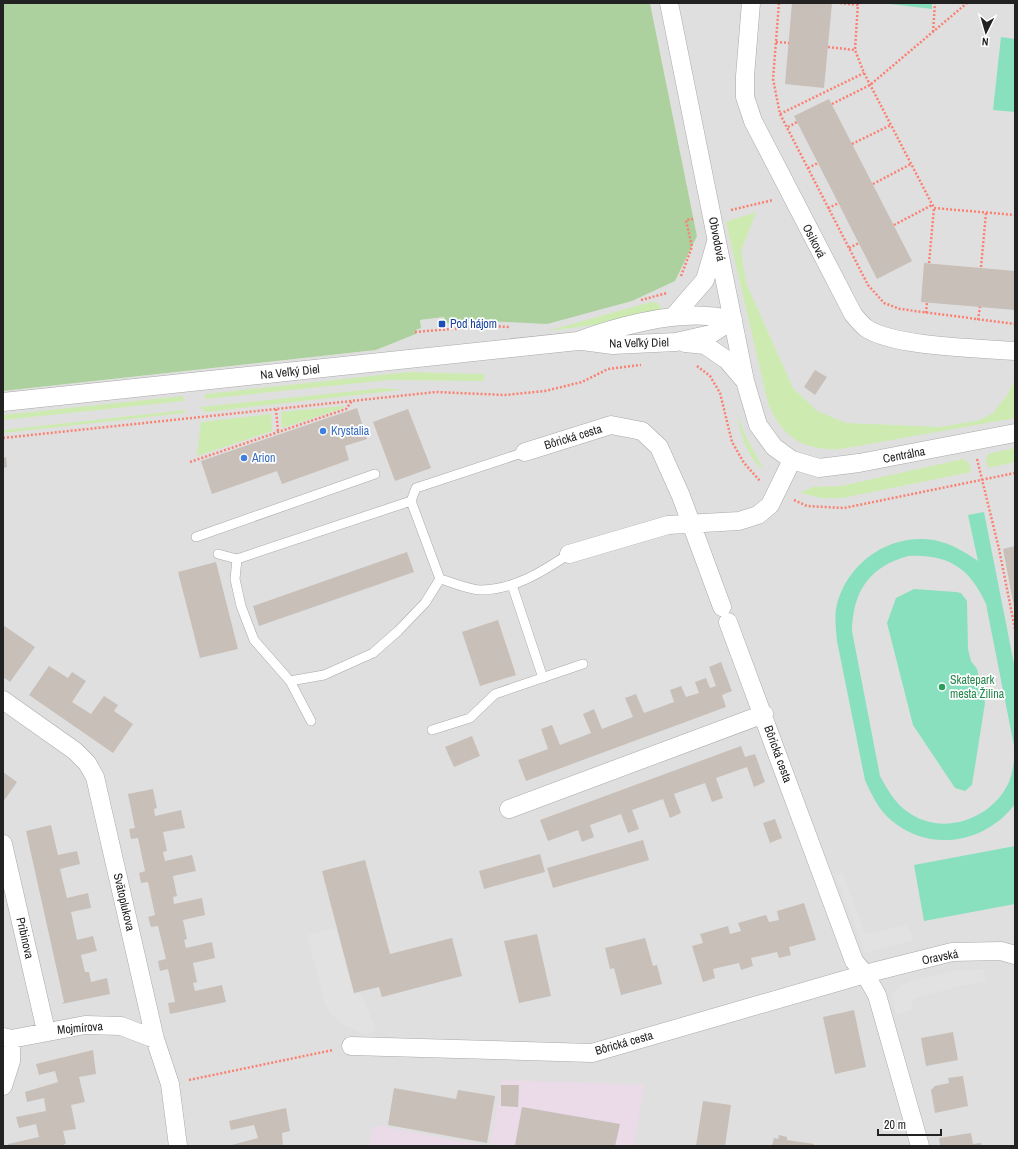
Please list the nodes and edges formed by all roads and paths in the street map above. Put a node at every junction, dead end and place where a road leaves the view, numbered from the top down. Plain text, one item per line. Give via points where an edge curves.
1 (669, 3) edge
2 (751, 3) edge
3 (779, 3) edge
4 (840, 3) edge
5 (935, 3) edge
6 (967, 3) edge
7 (858, 4) edge
8 (933, 32) junction
9 (776, 42) junction
10 (789, 43) dead end
11 (828, 47) dead end
12 (855, 50) junction
13 (864, 73) junction
14 (870, 85) junction
15 (832, 104) dead end
16 (780, 114) junction
17 (797, 122) dead end
18 (891, 125) junction
19 (788, 127) junction
20 (852, 144) dead end
21 (818, 163) dead end
22 (911, 164) junction
23 (808, 168) junction
24 (873, 184) dead end
25 (839, 203) dead end
26 (933, 207) junction
27 (828, 208) junction
28 (986, 213) junction
29 (1015, 215) edge
30 (894, 225) dead end
31 (717, 239) junction
32 (859, 243) dead end
33 (849, 248) junction
34 (929, 263) dead end
35 (981, 268) dead end
36 (669, 292) dead end
37 (640, 301) dead end
38 (927, 302) dead end
39 (980, 307) dead end
40 (926, 313) junction
41 (673, 317) junction
42 (733, 320) junction
43 (978, 320) junction
44 (1015, 324) edge
45 (511, 327) dead end
46 (415, 332) dead end
47 (578, 340) junction
48 (676, 342) junction
49 (1015, 351) edge
50 (745, 381) junction
51 (480, 394) dead end
52 (352, 401) junction
53 (3, 402) edge
54 (276, 409) junction
55 (278, 432) junction
56 (1015, 433) edge
57 (3, 438) edge
58 (973, 441) junction
59 (525, 452) joint
60 (792, 460) junction
61 (190, 462) dead end
62 (375, 474) dead end
63 (411, 501) junction
64 (692, 524) junction
65 (196, 537) dead end
66 (218, 554) dead end
67 (568, 554) joint
68 (237, 559) junction
69 (440, 579) junction
70 (512, 586) junction
71 (1015, 629) edge
72 (583, 664) dead end
73 (543, 678) junction
74 (290, 681) junction
75 (3, 700) edge
76 (764, 714) junction
77 (311, 721) dead end
78 (432, 730) dead end
79 (509, 809) dead end
80 (3, 844) edge
81 (1015, 955) edge
82 (865, 974) junction
83 (46, 1031) junction
84 (7, 1038) edge
85 (155, 1039) junction
86 (351, 1046) joint
87 (188, 1080) dead end
88 (3, 1086) edge
89 (178, 1146) edge
90 (920, 1146) edge

1 - 31 street, Obvodová
2 - 49 street, Osiková via 745,97 751,115 852,314 865,328 886,337
3 - 9 path
4 - 7 path
5 - 8 path
6 - 8 path
7 - 12 path
8 - 14 path
9 - 10 path
9 - 16 path via 773,79
11 - 12 path
12 - 13 path
13 - 14 path
13 - 16 path
14 - 15 path
14 - 18 path
16 - 19 path
17 - 19 path
18 - 20 path
18 - 22 path
19 - 23 path
21 - 23 path
22 - 24 path
22 - 26 path
23 - 27 path
25 - 27 path
26 - 28 path
26 - 30 path
26 - 34 path
27 - 33 path
28 - 29 path
28 - 35 path
31 - 41 street via 705,280
31 - 42 street, Obvodová
32 - 33 path
33 - 40 path via 868,285 884,303 900,310
36 - 37 path
38 - 40 path
39 - 43 path
40 - 43 path
41 - 42 street, Na Veľký Diel via 708,316
41 - 47 street, Na Veľký Diel via 609,330
42 - 48 street, Na Veľký Diel via 711,334
42 - 50 street, Obvodová
43 - 44 path
45 - 46 path via 487,326
47 - 48 street, Na Veľký Diel via 613,345
47 - 53 street, Na Veľký Diel
48 - 50 street, Na Veľký Diel via 705,345 727,360
50 - 60 street, Obvodová via 758,425 774,447
51 - 52 path via 436,392
52 - 54 path
52 - 55 path via 346,409
54 - 55 path
54 - 57 path
55 - 61 path
56 - 58 street, Centrálna
58 - 60 street, Centrálna via 860,463 819,468
58 - 71 path
59 - 63 lane via 416,488
59 - 64 street, Bôrická cesta via 611,425 642,431 659,446
60 - 64 street via 770,505 758,515 739,521
62 - 65 lane
63 - 68 lane
63 - 69 lane
64 - 67 street via 668,525
64 - 76 street, Bôrická cesta
66 - 68 lane
67 - 70 lane via 542,572
68 - 74 lane via 235,579 241,606 254,640
69 - 70 lane via 481,590
69 - 74 lane via 425,603 373,653 324,675
70 - 73 lane
72 - 73 lane
73 - 78 lane via 495,694 470,718
74 - 77 lane
75 - 85 street, Svätoplukova via 75,751 88,763 95,777
76 - 79 street
76 - 82 street, Bôrická cesta via 854,961
80 - 83 street, Pribinova
81 - 82 street, Oravská via 1001,951 952,952
82 - 86 street, Bôrická cesta via 592,1052
82 - 90 street, Bôrická cesta via 877,995
83 - 84 street, Mojmírova
83 - 85 street, Mojmírova via 85,1025 120,1026
84 - 88 street via 11,1061
85 - 89 street, Svätoplukova via 170,1084
86 - 87 path

